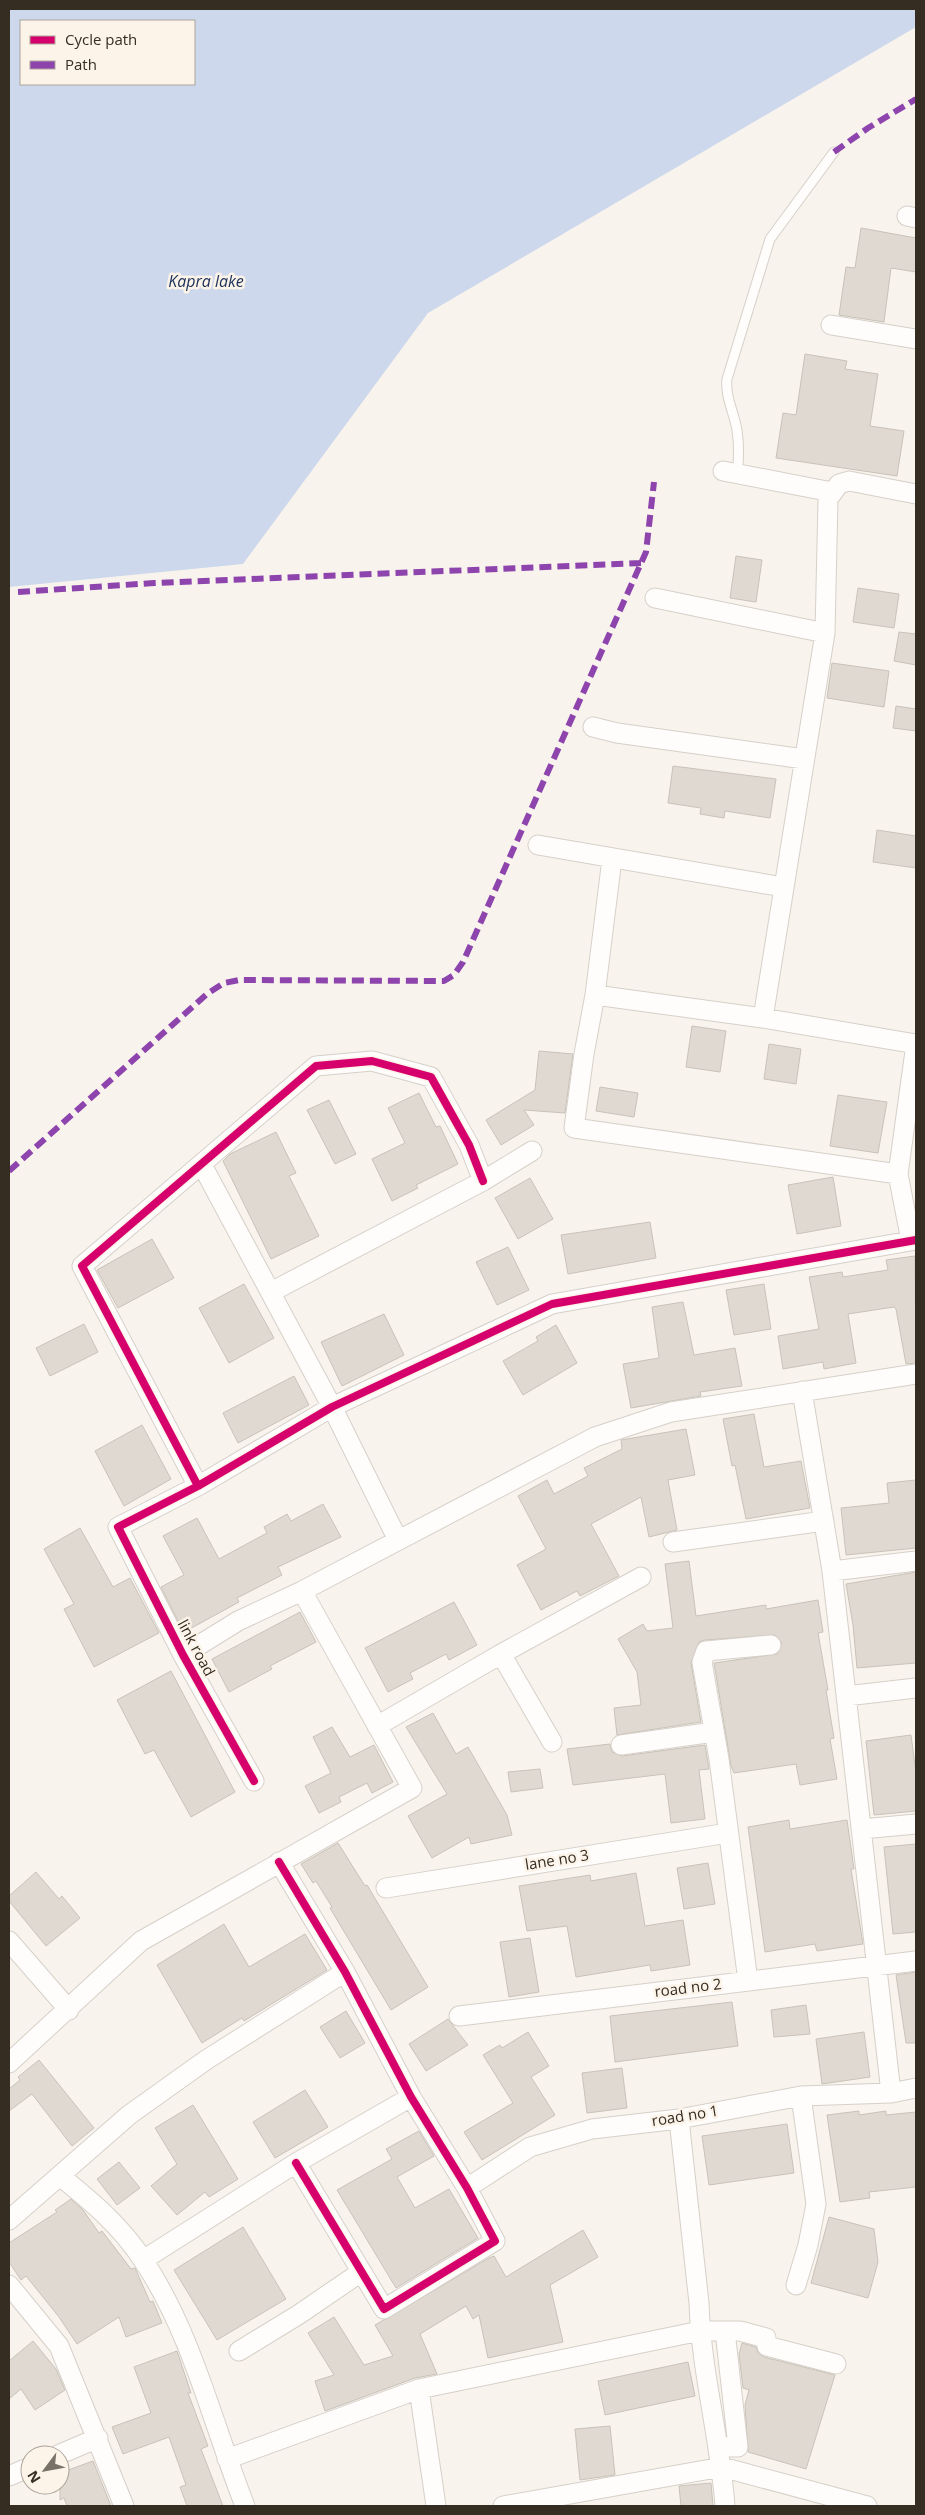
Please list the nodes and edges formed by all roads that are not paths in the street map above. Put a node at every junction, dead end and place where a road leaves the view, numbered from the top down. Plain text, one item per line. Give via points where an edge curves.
1 (834, 152) dead end
2 (831, 325) dead end
3 (916, 338) edge
4 (730, 472) joint
5 (832, 492) junction
6 (916, 494) edge
7 (655, 598) dead end
8 (825, 633) junction
9 (593, 727) dead end
10 (804, 759) junction
11 (538, 845) dead end
12 (612, 859) junction
13 (783, 887) junction
14 (595, 995) junction
15 (763, 1018) junction
16 (532, 1151) dead end
17 (202, 1164) junction
18 (898, 1174) junction
19 (483, 1181) junction
20 (914, 1240) edge
21 (271, 1292) junction
22 (916, 1374) edge
23 (802, 1391) junction
24 (332, 1407) junction
25 (198, 1486) junction
26 (824, 1521) junction
27 (398, 1540) junction
28 (673, 1542) dead end
29 (916, 1561) edge
30 (832, 1571) junction
31 (641, 1577) dead end
32 (302, 1591) junction
33 (771, 1645) dead end
34 (501, 1654) junction
35 (184, 1655) junction
36 (916, 1688) edge
37 (846, 1696) junction
38 (377, 1726) junction
39 (714, 1732) junction
40 (552, 1742) dead end
41 (621, 1745) dead end
42 (254, 1781) dead end
43 (916, 1824) edge
44 (862, 1829) junction
45 (728, 1833) junction
46 (279, 1862) junction
47 (386, 1888) dead end
48 (9, 1941) edge
49 (916, 1961) edge
50 (877, 1965) junction
51 (345, 1972) junction
52 (748, 1981) junction
53 (68, 2010) junction
54 (459, 2016) dead end
55 (9, 2063) edge
56 (916, 2088) edge
57 (891, 2093) junction
58 (801, 2096) junction
59 (411, 2097) junction
60 (679, 2118) junction
61 (296, 2163) junction
62 (60, 2176) junction
63 (467, 2188) junction
64 (9, 2220) edge
65 (143, 2260) junction
66 (362, 2272) junction
67 (9, 2285) edge
68 (796, 2285) dead end
69 (700, 2331) junction
70 (725, 2331) junction
71 (238, 2351) dead end
72 (836, 2364) dead end
73 (419, 2389) junction
74 (98, 2438) junction
75 (719, 2447) junction
76 (70, 2450) edge
77 (227, 2459) junction
78 (722, 2467) junction
79 (124, 2506) edge
80 (245, 2506) edge
81 (436, 2506) edge
82 (503, 2506) edge
83 (725, 2506) edge
84 (867, 2506) edge

1 - 4 lane via 770,239 726,379 737,430
2 - 3 street
4 - 5 street
5 - 6 street via 839,484 849,481
5 - 8 street via 826,507
7 - 8 street
8 - 10 street
9 - 10 street
10 - 13 street
11 - 12 street
12 - 13 street
12 - 14 street
13 - 15 street
14 - 15 street
14 - 18 street via 574,1128
15 - 18 street via 916,1044
16 - 19 street
17 - 19 street via 316,1066 372,1061 431,1077 469,1145
17 - 21 street
17 - 25 street via 82,1266
18 - 20 street
19 - 21 street
20 - 24 street via 552,1304
21 - 24 street
22 - 23 street
23 - 26 street
23 - 27 street via 671,1412 595,1437
24 - 25 street
24 - 27 street
25 - 35 street, link road via 118,1526
26 - 28 street
26 - 30 street
27 - 32 street
29 - 30 street
30 - 37 street
31 - 34 street
32 - 35 street via 238,1621
32 - 38 street
33 - 39 street via 706,1651 702,1655
34 - 38 street
34 - 40 street
35 - 42 street, link road
36 - 37 street
37 - 44 street
38 - 46 street via 412,1788
39 - 41 street
39 - 45 street
43 - 44 street
44 - 50 street
45 - 47 street, lane no 3
45 - 52 street
46 - 51 street
46 - 53 street via 141,1941
48 - 53 street
49 - 50 street, road no 2
50 - 52 street, road no 2
50 - 57 street
51 - 59 street
51 - 62 street via 206,2060 128,2115
52 - 54 street, road no 2
53 - 55 street
56 - 57 street, road no 1
57 - 58 street, road no 1
58 - 60 street, road no 1
58 - 68 street via 816,2204
59 - 61 street
59 - 63 street
60 - 63 street, road no 1 via 592,2129 547,2140 510,2158
60 - 69 street
61 - 65 street
61 - 66 street
62 - 64 street
62 - 65 street via 104,2212
63 - 66 street via 495,2241 384,2309
65 - 77 street via 184,2335
66 - 71 street
67 - 74 street via 59,2346
69 - 70 street
69 - 73 street
69 - 75 street
70 - 72 street via 740,2330 766,2338 767,2346
70 - 75 street via 738,2447
73 - 77 street
73 - 81 street
74 - 76 street
74 - 79 street
75 - 78 street
77 - 80 street
78 - 82 street
78 - 83 street
78 - 84 street

